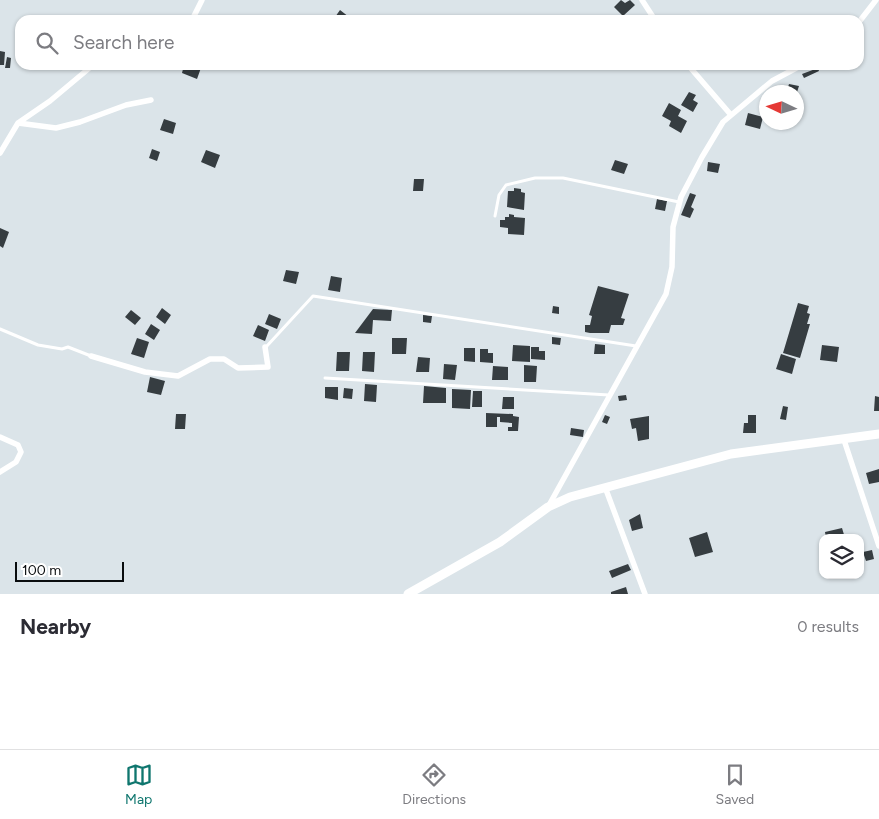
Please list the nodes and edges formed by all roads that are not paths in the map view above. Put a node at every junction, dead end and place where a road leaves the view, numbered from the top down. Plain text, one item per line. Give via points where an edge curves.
1 (202, 0) edge
2 (642, 0) edge
3 (876, 0) edge
4 (194, 15) edge
5 (652, 15) edge
6 (864, 16) edge
7 (87, 70) edge
8 (692, 70) edge
9 (793, 70) edge
10 (151, 100) dead end
11 (731, 115) junction
12 (18, 123) junction
13 (0, 153) edge
14 (680, 202) junction
15 (495, 216) dead end
16 (0, 329) edge
17 (636, 346) junction
18 (265, 347) joint
19 (91, 356) joint
20 (325, 378) dead end
21 (610, 395) junction
22 (879, 434) edge
23 (0, 437) edge
24 (844, 440) junction
25 (0, 472) edge
26 (605, 486) junction
27 (548, 507) junction
28 (879, 546) edge
29 (408, 594) edge
30 (645, 594) edge

1 - 4 street
2 - 5 street
3 - 6 street
7 - 12 street
8 - 11 street
9 - 11 street via 772,81
10 - 12 street via 56,128
11 - 14 street via 723,122 702,157
12 - 13 street
14 - 15 lane via 563,178 535,178 506,185 499,196
14 - 17 street via 673,227 672,267 666,294
16 - 19 lane via 38,345 68,347
17 - 18 lane via 313,296
17 - 21 street
18 - 19 street via 268,367 238,368 224,359 210,359 178,376 145,372
20 - 21 lane
21 - 27 street
22 - 24 street
23 - 25 street via 18,445 21,452 16,462
24 - 26 street via 731,454
24 - 28 street
26 - 27 street
26 - 30 street
27 - 29 street via 500,542

